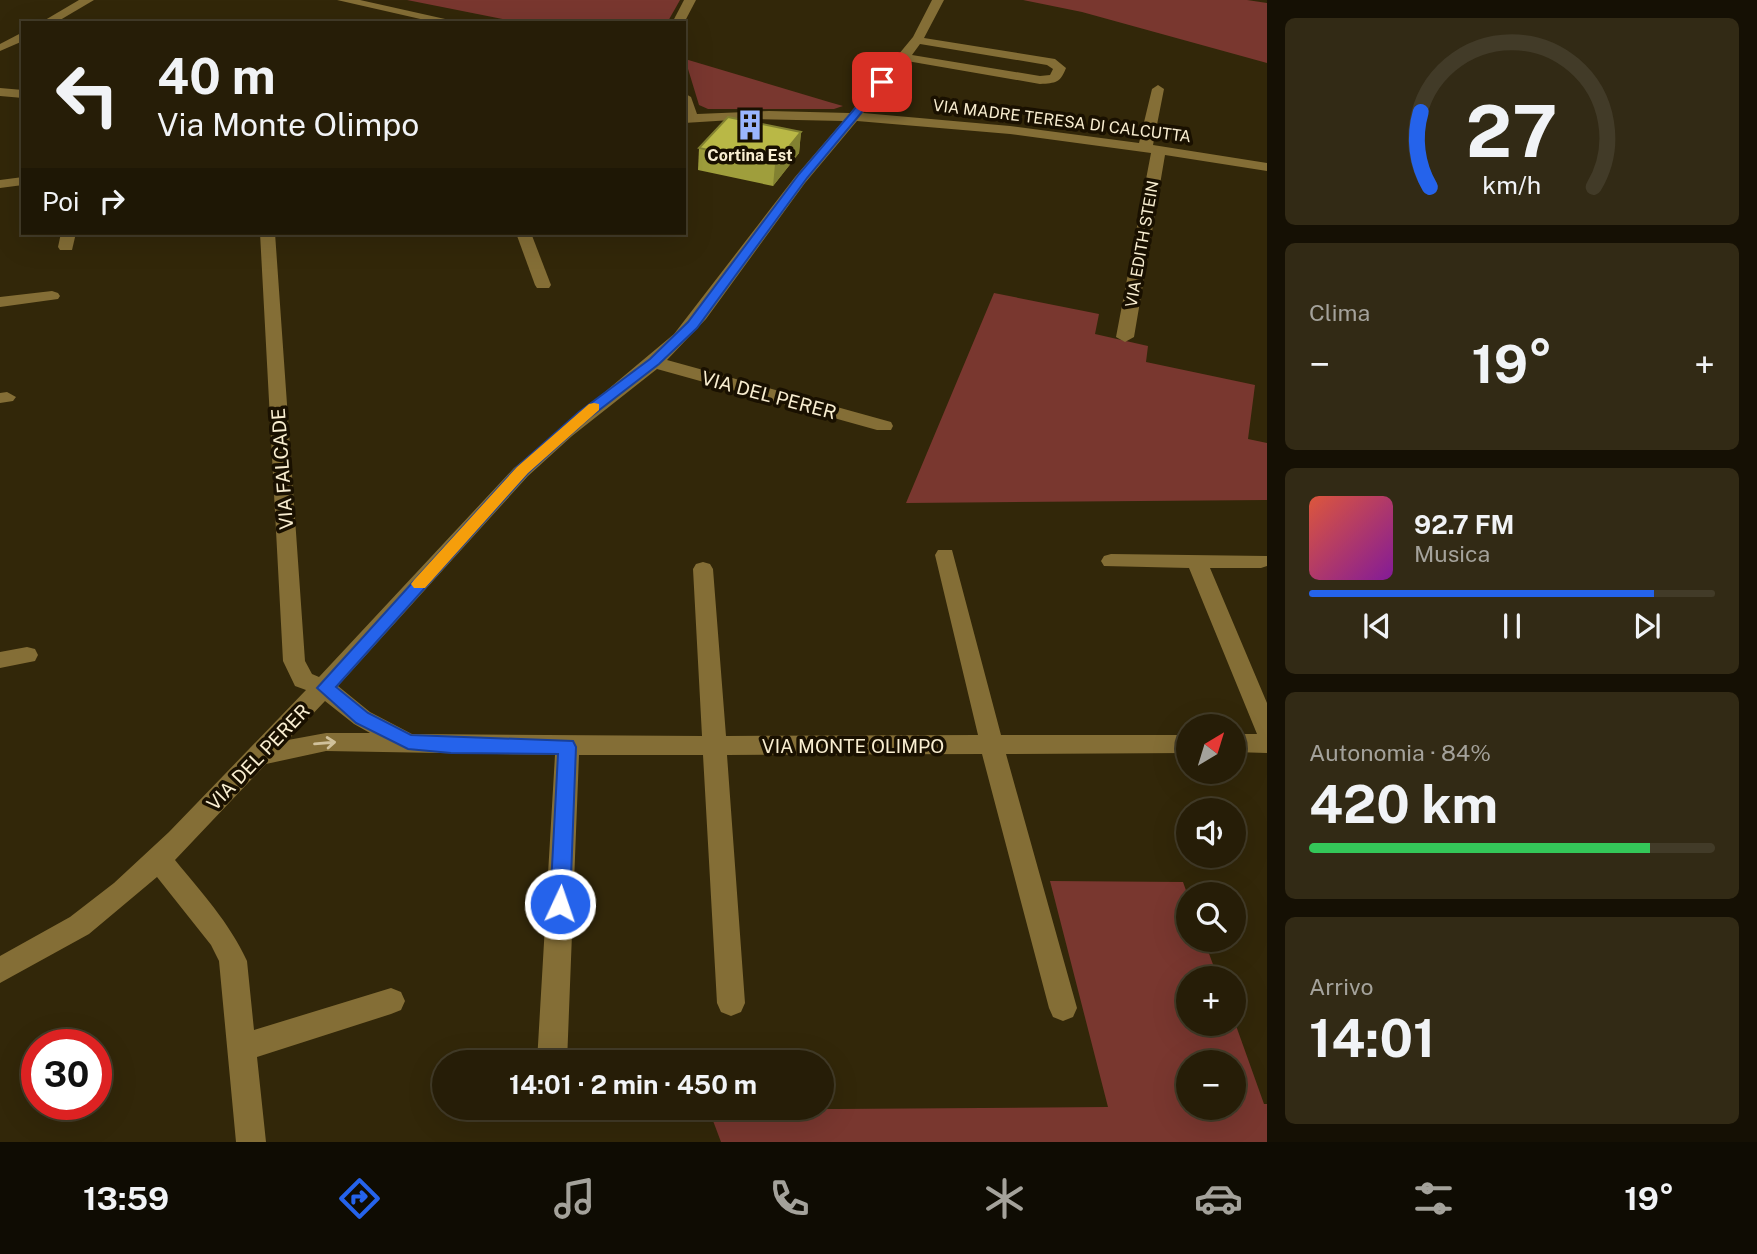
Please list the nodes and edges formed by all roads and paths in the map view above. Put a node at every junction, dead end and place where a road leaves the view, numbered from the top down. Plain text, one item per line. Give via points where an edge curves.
1 (88, 0) edge
2 (343, 0) edge
3 (690, 0) edge
4 (938, 0) edge
5 (51, 21) edge
6 (446, 21) edge
7 (679, 21) edge
8 (21, 37) edge
9 (916, 40) junction
10 (2, 48) dead end
11 (904, 57) junction
12 (1158, 89) dead end
13 (0, 92) edge
14 (21, 94) edge
15 (851, 117) junction
16 (688, 118) edge
17 (1152, 149) junction
18 (1267, 167) edge
19 (21, 181) edge
20 (0, 184) edge
21 (267, 235) edge
22 (524, 235) edge
23 (543, 285) dead end
24 (52, 296) dead end
25 (0, 302) edge
26 (1125, 337) dead end
27 (655, 362) junction
28 (884, 426) dead end
29 (945, 555) dead end
30 (1111, 561) dead end
31 (1196, 561) junction
32 (1261, 561) dead end
33 (702, 569) dead end
34 (27, 655) dead end
35 (0, 660) edge
36 (325, 688) junction
37 (1267, 731) edge
38 (408, 742) junction
39 (1246, 743) edge
40 (1176, 744) edge
41 (1267, 744) edge
42 (992, 745) junction
43 (714, 746) junction
44 (567, 747) junction
45 (258, 757) junction
46 (159, 860) junction
47 (0, 970) edge
48 (391, 1001) dead end
49 (731, 1003) dead end
50 (1063, 1008) dead end
51 (242, 1048) junction
52 (553, 1050) edge
53 (251, 1142) edge

1 - 5 street
2 - 6 street
3 - 7 street
4 - 9 street, VIA DEL PERER
8 - 10 street
9 - 11 street, VIA DEL PERER
9 - 11 street via 1051,62 1060,68 1055,79 1040,80
11 - 15 street, VIA DEL PERER
12 - 17 street, VIA EDITH STEIN
13 - 14 street
15 - 16 street, VIA MADRE TERESA DI CALCUTTA
15 - 17 street, VIA MADRE TERESA DI CALCUTTA via 974,125
15 - 27 street, VIA DEL PERER via 692,325
17 - 18 street, VIA MADRE TERESA DI CALCUTTA
17 - 26 street, VIA EDITH STEIN
19 - 20 street
21 - 36 street, VIA FALCADE via 293,661 303,680
22 - 23 street
24 - 25 street
27 - 28 street, VIA DEL PERER
27 - 36 street, VIA DEL PERER via 577,421 523,470
29 - 42 street
30 - 31 street
31 - 32 street
31 - 37 street
33 - 43 street
34 - 35 street
36 - 38 street, VIA MONTE OLIMPO via 362,718
36 - 45 street, VIA DEL PERER
38 - 44 street, VIA MONTE OLIMPO
45 -> 38 street, VIA MONTE OLIMPO via 326,742
39 - 41 street
40 - 42 street, VIA MONTE OLIMPO
42 - 43 street, VIA MONTE OLIMPO
42 - 50 street
43 - 44 street, VIA MONTE OLIMPO
43 - 49 street
44 - 52 street
45 - 46 street, VIA DEL PERER
46 - 47 street, VIA DEL PERER via 104,909
46 - 51 street via 221,936 233,961
48 - 51 street
51 - 53 street

